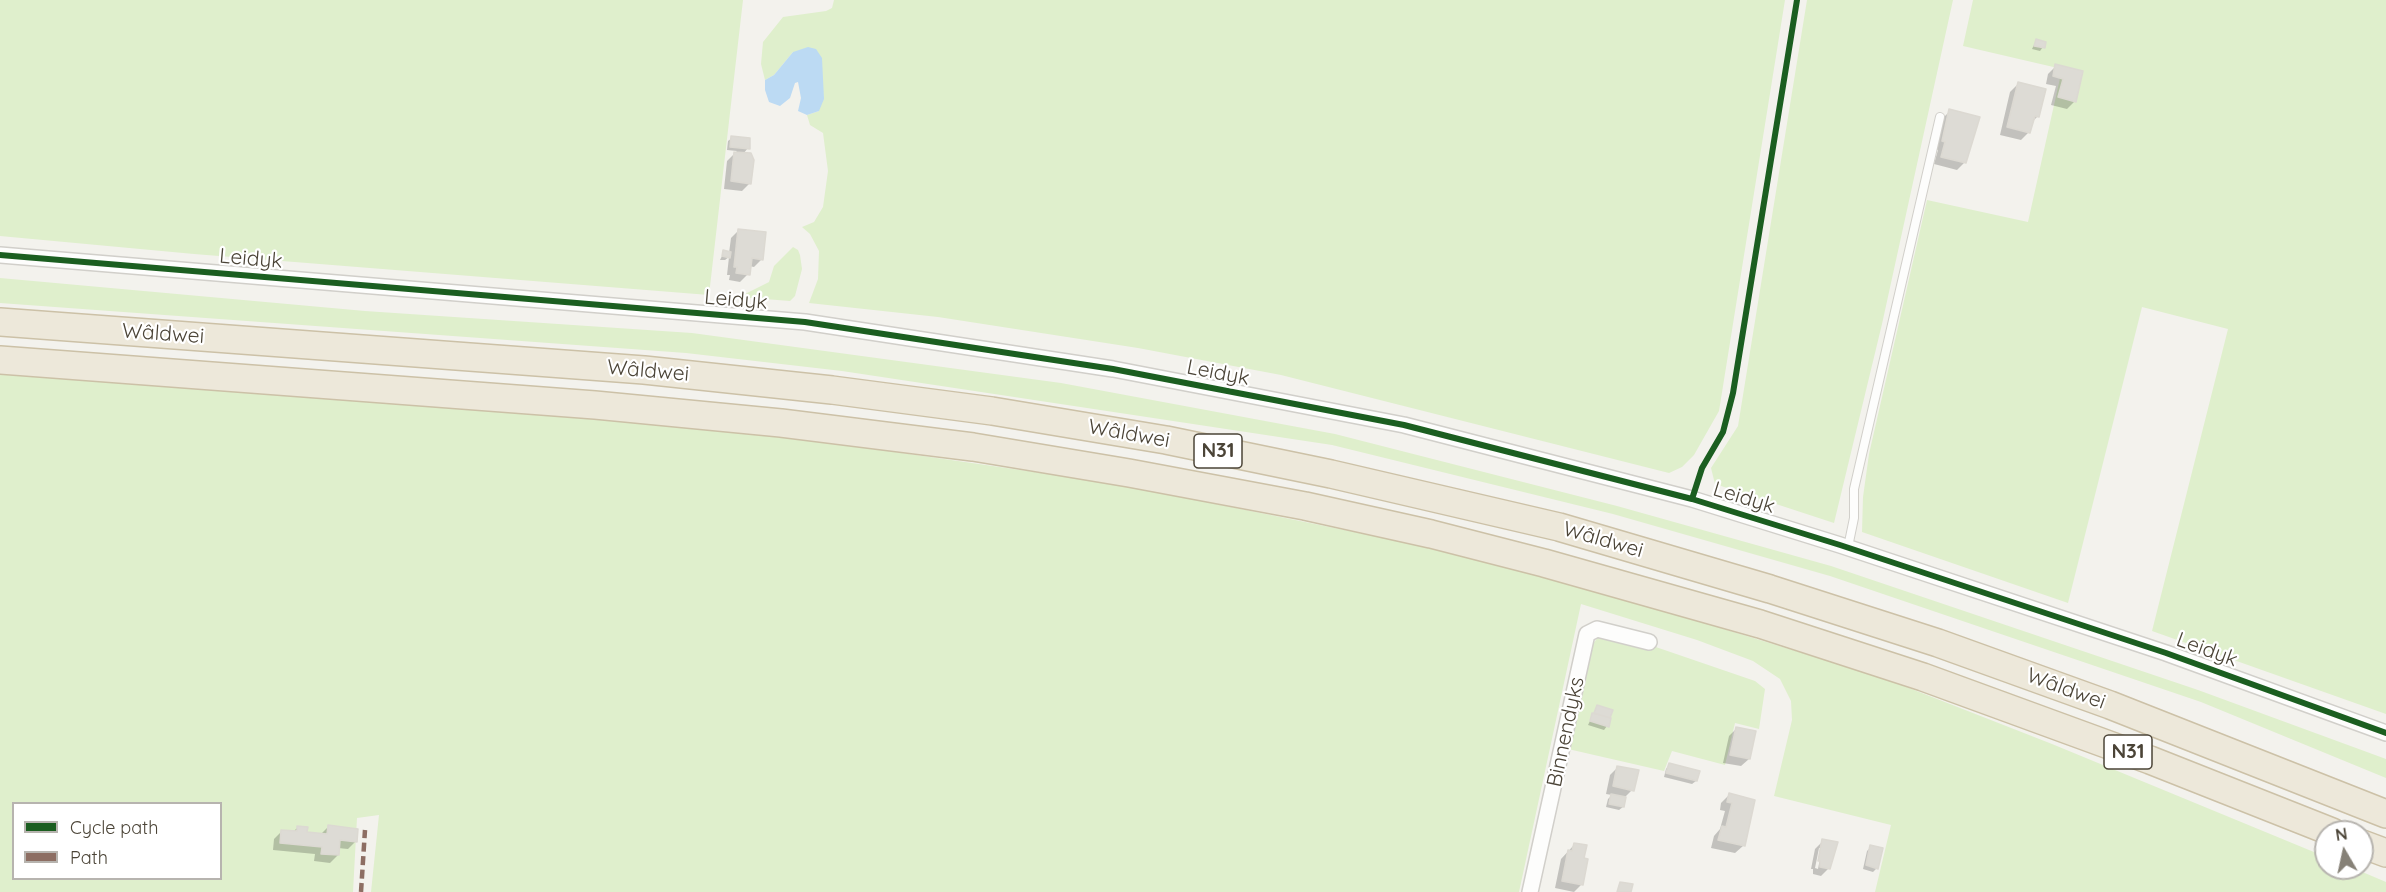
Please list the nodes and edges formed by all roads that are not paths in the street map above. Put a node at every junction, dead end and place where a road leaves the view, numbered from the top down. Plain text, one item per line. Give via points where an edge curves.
1 (1940, 117) dead end
2 (0, 255) edge
3 (0, 322) edge
4 (0, 360) edge
5 (1848, 547) junction
6 (1649, 642) dead end
7 (2386, 734) edge
8 (2386, 814) edge
9 (2314, 825) edge
10 (1530, 892) edge

1 - 5 lane via 1854,489 1854,519
2 - 5 street, Leidyk via 805,322 1113,369 1404,425 1692,499
3 - 8 highway, Wâldwei / N31 via 644,370 832,390 1004,413 1331,474 1559,527 1938,643 2110,705
4 - 9 highway, Wâldwei / N31 via 781,423 974,447 1305,506 1544,563 1760,624 1934,681
5 - 7 street, Leidyk via 2166,653
6 - 10 street, Binnendyks via 1597,629 1587,634

